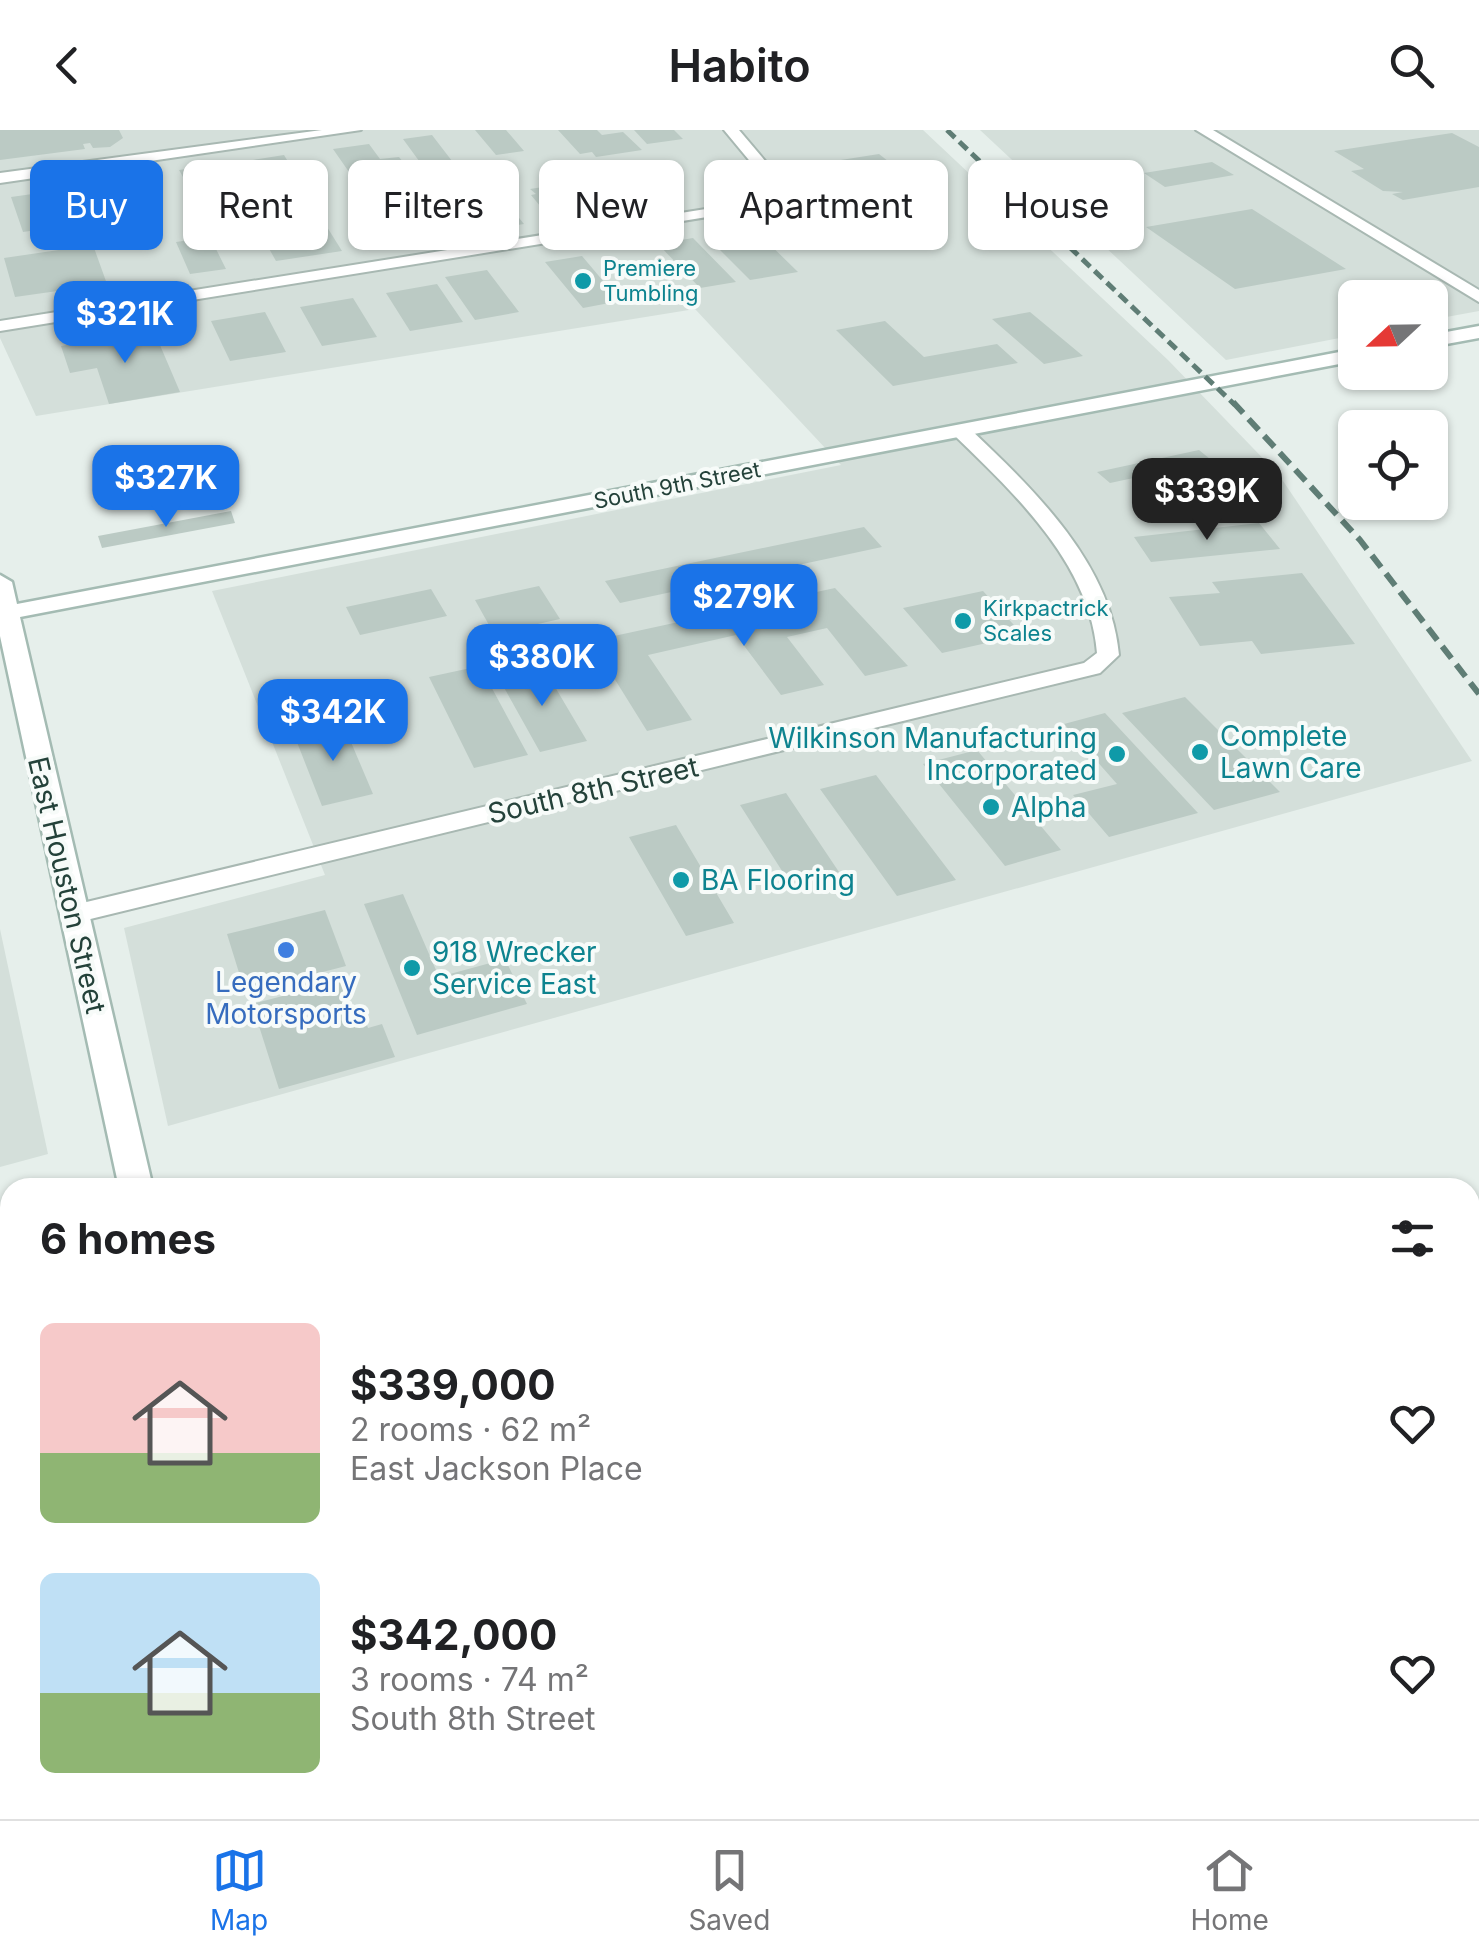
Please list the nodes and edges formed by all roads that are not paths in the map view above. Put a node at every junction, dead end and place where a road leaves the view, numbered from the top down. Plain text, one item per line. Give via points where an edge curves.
1 (354, 130) edge
2 (731, 130) edge
3 (1202, 130) edge
4 (0, 178) edge
5 (1479, 297) edge
6 (0, 326) edge
7 (1479, 332) edge
8 (1448, 338) edge
9 (1338, 359) edge
10 (961, 430) junction
11 (0, 582) edge
12 (3, 613) edge
13 (74, 914) junction
14 (134, 1178) edge

1 - 4 street
2 - 6 street via 780,188 783,201
3 - 5 street
7 - 8 main road
9 - 10 main road, South 9th Street
10 - 12 main road, South 9th Street
10 - 13 street, South 8th Street via 1027,496 1076,566 1104,617 1108,655 1092,668
11 - 12 main road, East Houston Street
12 - 13 main road, East Houston Street
13 - 14 main road, East Houston Street

